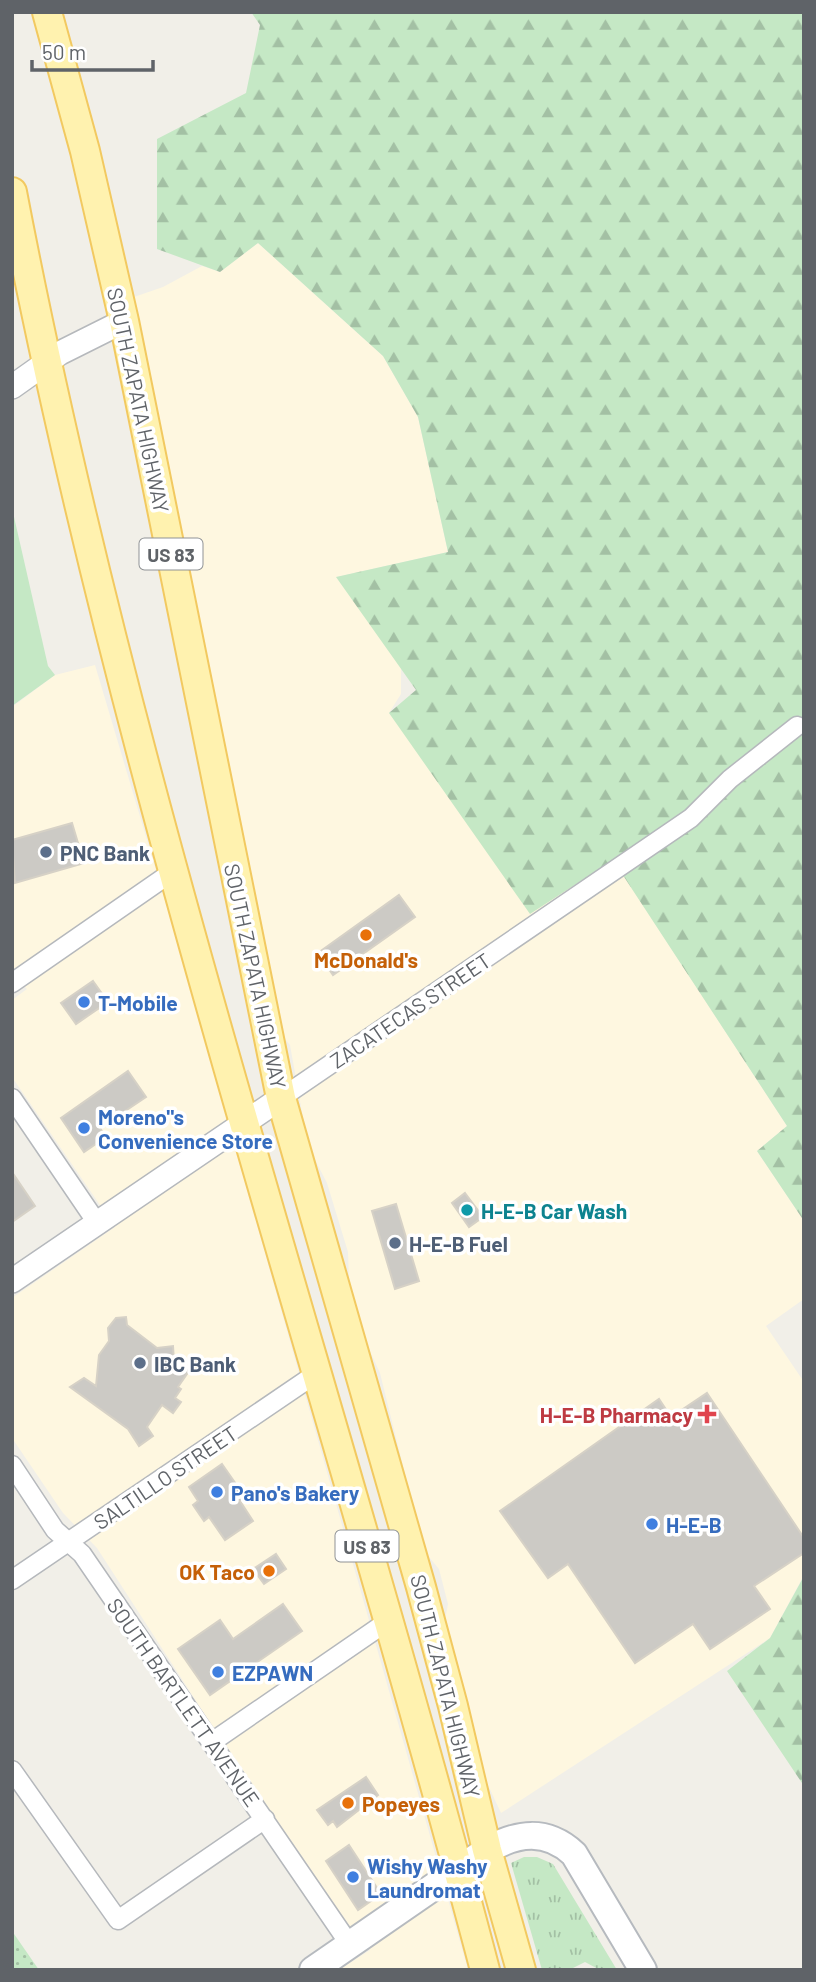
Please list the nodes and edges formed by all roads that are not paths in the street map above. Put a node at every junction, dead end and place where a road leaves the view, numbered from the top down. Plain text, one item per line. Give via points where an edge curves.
1 (47, 12) edge
2 (12, 192) edge
3 (124, 321) junction
4 (48, 362) junction
5 (12, 387) edge
6 (797, 726) dead end
7 (175, 870) junction
8 (12, 983) edge
9 (12, 1098) edge
10 (281, 1098) junction
11 (245, 1122) junction
12 (97, 1223) junction
13 (12, 1281) edge
14 (317, 1373) junction
15 (12, 1465) edge
16 (68, 1542) junction
17 (12, 1580) edge
18 (388, 1621) junction
19 (212, 1742) junction
20 (12, 1770) edge
21 (265, 1819) junction
22 (487, 1850) junction
23 (458, 1870) junction
24 (350, 1945) junction
25 (313, 1970) edge
26 (485, 1970) edge
27 (521, 1970) edge
28 (643, 1970) edge

1 - 3 main road, SOUTH ZAPATA HIGHWAY / US 83
2 - 4 main road, SOUTH ZAPATA HIGHWAY / US 83
3 - 4 street
3 - 10 main road, SOUTH ZAPATA HIGHWAY / US 83
4 - 5 street
4 - 7 main road, SOUTH ZAPATA HIGHWAY / US 83 via 104,617
6 - 10 street, ZACATECAS STREET via 730,779 691,818
7 - 8 street
7 - 11 main road, SOUTH ZAPATA HIGHWAY / US 83
9 - 12 street
10 - 11 street, ZACATECAS STREET
10 - 22 main road, SOUTH ZAPATA HIGHWAY / US 83 via 425,1600
11 - 12 street, ZACATECAS STREET
11 - 14 main road, SOUTH ZAPATA HIGHWAY / US 83
12 - 13 street, ZACATECAS STREET
14 - 16 street, SALTILLO STREET
14 - 18 main road, SOUTH ZAPATA HIGHWAY / US 83
15 - 16 street, SOUTH BARTLETT AVENUE
16 - 17 street, SALTILLO STREET
16 - 19 street, SOUTH BARTLETT AVENUE via 82,1554
18 - 19 street
18 - 23 main road, SOUTH ZAPATA HIGHWAY / US 83
19 - 21 street, SOUTH BARTLETT AVENUE
20 - 21 street via 118,1920
21 - 24 street, SOUTH BARTLETT AVENUE
22 - 23 main road
22 - 27 main road, SOUTH ZAPATA HIGHWAY / US 83
22 - 28 main road via 523,1835 563,1844 582,1866
23 - 24 main road
23 - 26 main road, SOUTH ZAPATA HIGHWAY / US 83
24 - 25 main road

